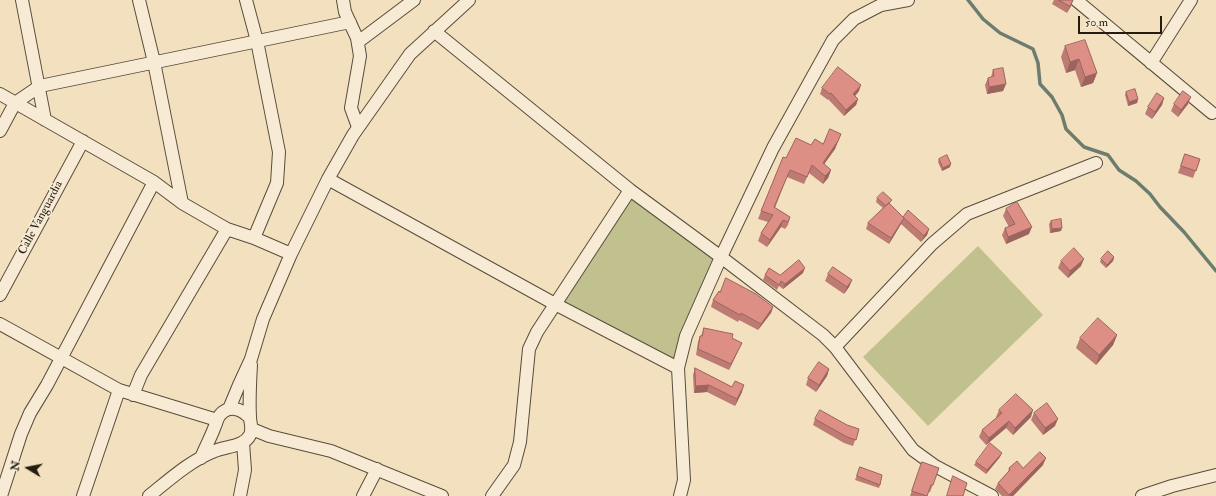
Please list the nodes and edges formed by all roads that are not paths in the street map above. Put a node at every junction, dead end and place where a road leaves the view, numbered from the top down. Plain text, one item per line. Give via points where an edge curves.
1 (22, 0) edge
2 (139, 0) edge
3 (246, 0) edge
4 (343, 0) edge
5 (414, 0) edge
6 (469, 0) edge
7 (908, 0) edge
8 (1076, 0) edge
9 (1191, 0) edge
10 (350, 22) junction
11 (434, 31) junction
12 (257, 42) junction
13 (358, 42) junction
14 (154, 62) junction
15 (1151, 63) junction
16 (40, 86) junction
17 (0, 94) edge
18 (15, 103) junction
19 (1212, 113) dead end
20 (46, 120) junction
21 (358, 127) junction
22 (0, 131) edge
23 (83, 141) junction
24 (1096, 163) dead end
25 (328, 179) junction
26 (154, 182) junction
27 (630, 190) junction
28 (182, 203) junction
29 (227, 229) junction
30 (254, 238) junction
31 (291, 254) junction
32 (721, 257) junction
33 (0, 295) edge
34 (555, 304) junction
35 (0, 324) edge
36 (835, 347) junction
37 (61, 358) junction
38 (251, 359) junction
39 (678, 368) junction
40 (119, 390) junction
41 (133, 395) junction
42 (229, 409) junction
43 (216, 423) junction
44 (251, 424) junction
45 (238, 444) junction
46 (201, 458) junction
47 (377, 469) junction
48 (1216, 475) edge
49 (4, 494) edge
50 (83, 496) edge
51 (149, 496) edge
52 (240, 496) edge
53 (363, 496) edge
54 (442, 496) edge
55 (492, 496) edge
56 (680, 496) edge
57 (992, 496) edge
58 (1142, 496) edge

1 - 16 street
2 - 14 street
3 - 12 street
4 - 10 street
5 - 13 street
6 - 11 street
7 - 32 street via 880,5 854,19 833,40 773,148
8 - 15 street
9 - 15 street
10 - 12 street
10 - 13 street
11 - 21 street via 410,54
11 - 27 street
12 - 14 street
12 - 30 street via 280,152 277,183
13 - 21 street via 360,56 351,108
14 - 16 street
14 - 28 street
15 - 19 street
16 - 18 street
16 - 20 street
17 - 18 street
18 - 20 street
18 - 22 street
20 - 23 street
21 - 25 street
23 - 26 street
23 - 33 street, Calle Vanguardia
24 - 36 street via 967,214 932,244
25 - 31 street
25 - 34 street
26 - 28 street
26 - 37 street
27 - 32 street
27 - 34 street
28 - 29 street
29 - 30 street
29 - 41 street via 141,375
30 - 31 street
31 - 38 street via 263,319
32 - 36 street
32 - 39 street via 686,336
34 - 39 street
34 - 55 street via 529,349 520,442 514,464
35 - 37 street
36 - 57 street via 913,450 935,466
37 - 40 street
37 - 49 street via 20,434
38 - 42 street
38 - 44 street
39 - 56 street via 684,480
40 - 41 street
40 - 50 street
41 - 43 street
42 - 43 street via 220,415
42 - 44 street via 244,412
43 - 45 street via 217,435 224,442
43 - 46 street
44 - 45 street via 247,439
44 - 47 street via 268,436 331,451
45 - 46 street
45 - 52 street via 245,470
46 - 51 street
47 - 53 street
47 - 54 street
48 - 58 street

